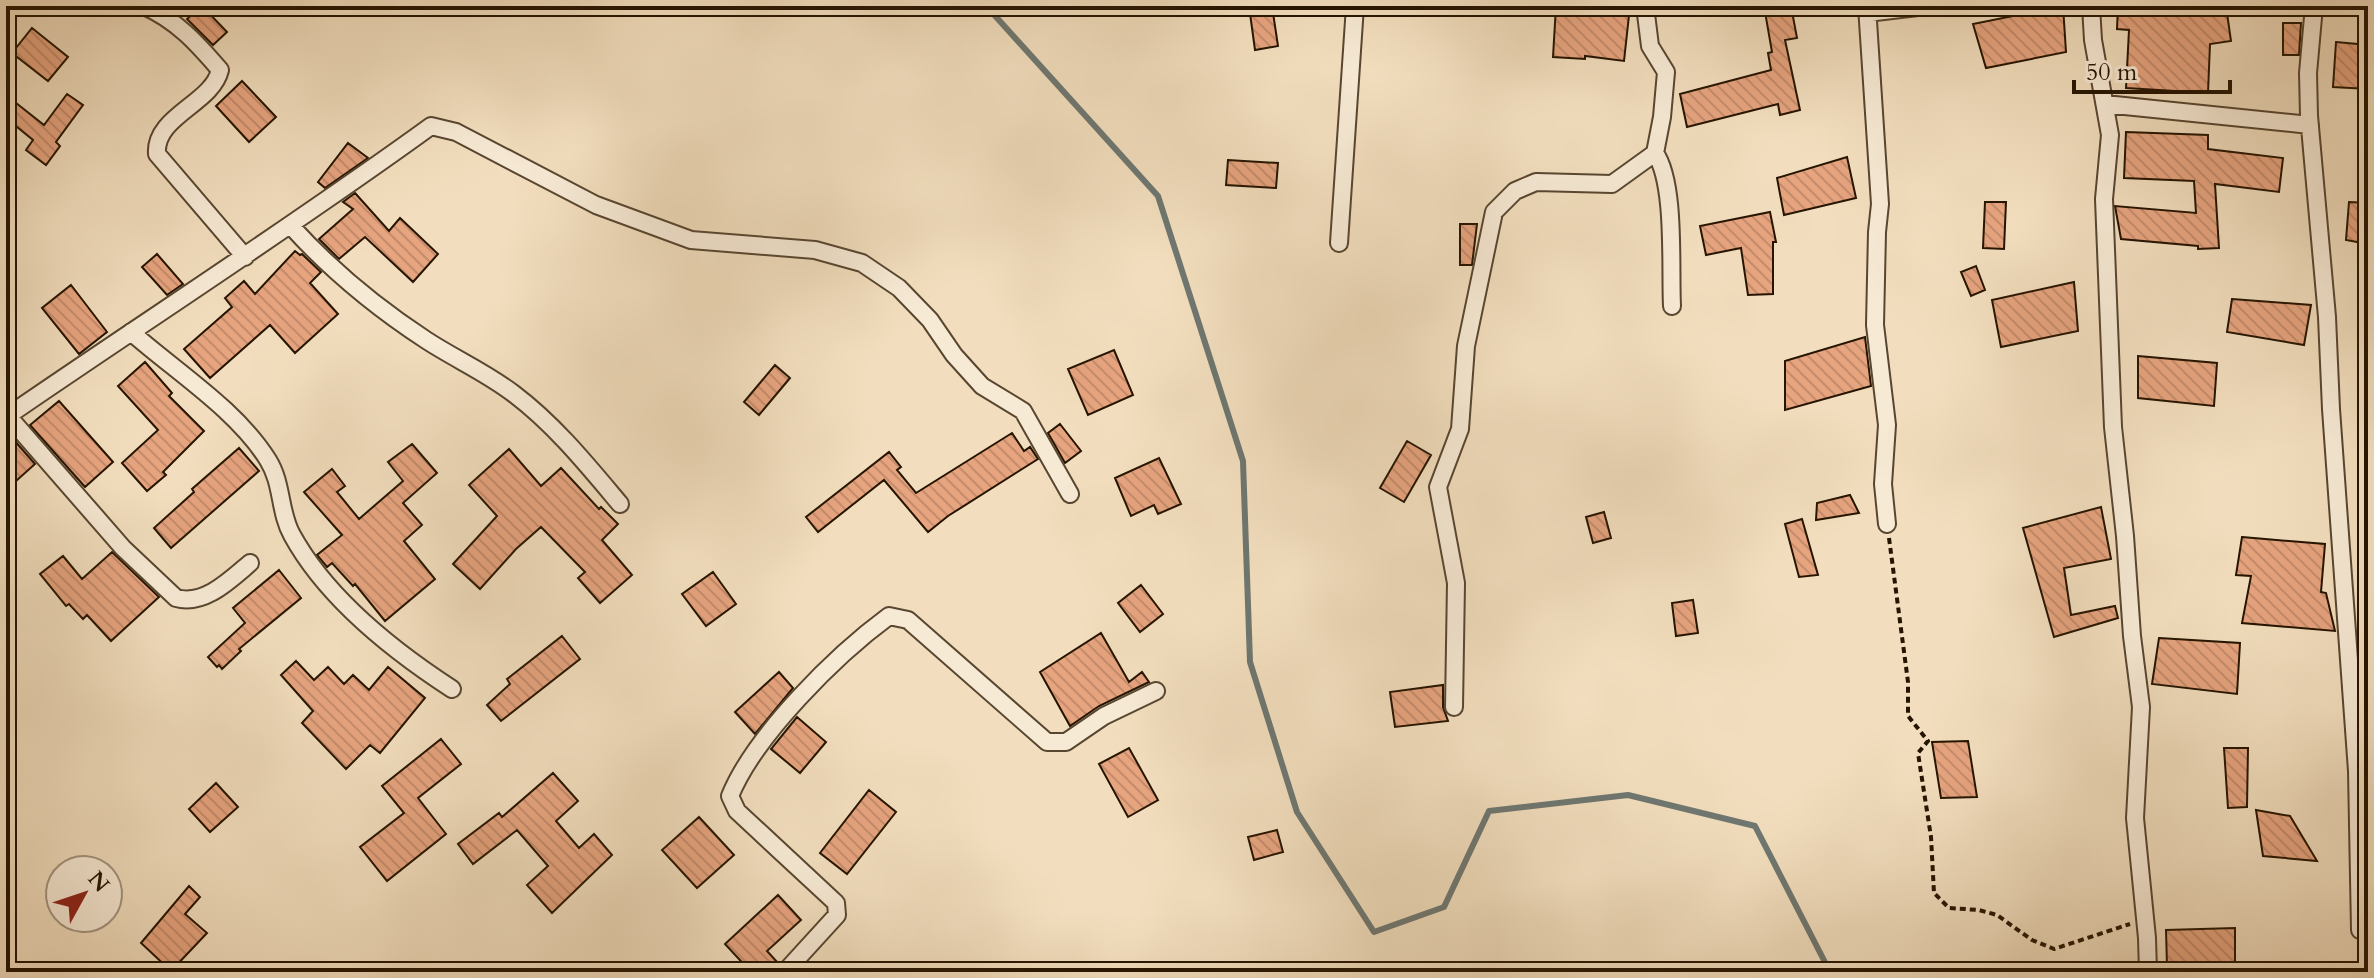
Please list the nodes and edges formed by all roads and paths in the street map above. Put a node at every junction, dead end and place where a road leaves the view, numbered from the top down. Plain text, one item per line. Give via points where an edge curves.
1 (144, 6) edge
2 (1355, 6) edge
3 (1645, 6) edge
4 (1926, 6) edge
5 (2091, 6) edge
6 (2314, 6) edge
7 (1867, 9) edge
8 (2105, 104) junction
9 (2310, 125) junction
10 (1655, 153) junction
11 (291, 226) junction
12 (1339, 243) dead end
13 (245, 257) junction
14 (1672, 306) dead end
15 (131, 332) junction
16 (7, 417) edge
17 (1070, 494) dead end
18 (620, 504) dead end
19 (1887, 524) joint
20 (250, 563) dead end
21 (452, 689) dead end
22 (1156, 691) dead end
23 (1454, 707) dead end
24 (2146, 919) junction
25 (2360, 930) dead end
26 (785, 972) edge
27 (2148, 972) edge

1 - 13 street via 192,38 220,70 162,133 157,154
2 - 12 street
3 - 10 street via 1650,46 1666,72
4 - 7 street
5 - 8 street
6 - 9 street
7 - 19 street via 1880,204 1875,325 1887,425
8 - 9 street
8 - 24 street via 2110,135 2104,199 2113,427 2141,707 2135,818
9 - 25 street via 2357,771
10 - 14 street via 1664,166 1668,199
10 - 23 street via 1612,184 1536,182 1515,191 1494,212 1466,346 1460,429 1438,487 1456,583
11 - 13 street
11 - 17 street via 431,126 456,132 596,205 691,240 815,250 862,263 899,288 982,386 1023,411
11 - 18 street via 316,254 409,328 527,405
13 - 15 street
15 - 16 street
15 - 21 street via 209,395 251,438 279,482 290,532 340,599 377,636
16 - 20 street via 123,548 176,598 198,599
19 - 24 path via 1908,716 1928,741 1918,753 1934,893 1949,908 1997,915 2054,949
22 - 26 street via 1066,742 1047,742 908,620 889,616 873,628 764,740 730,796 737,811 836,903 837,915
24 - 27 street

